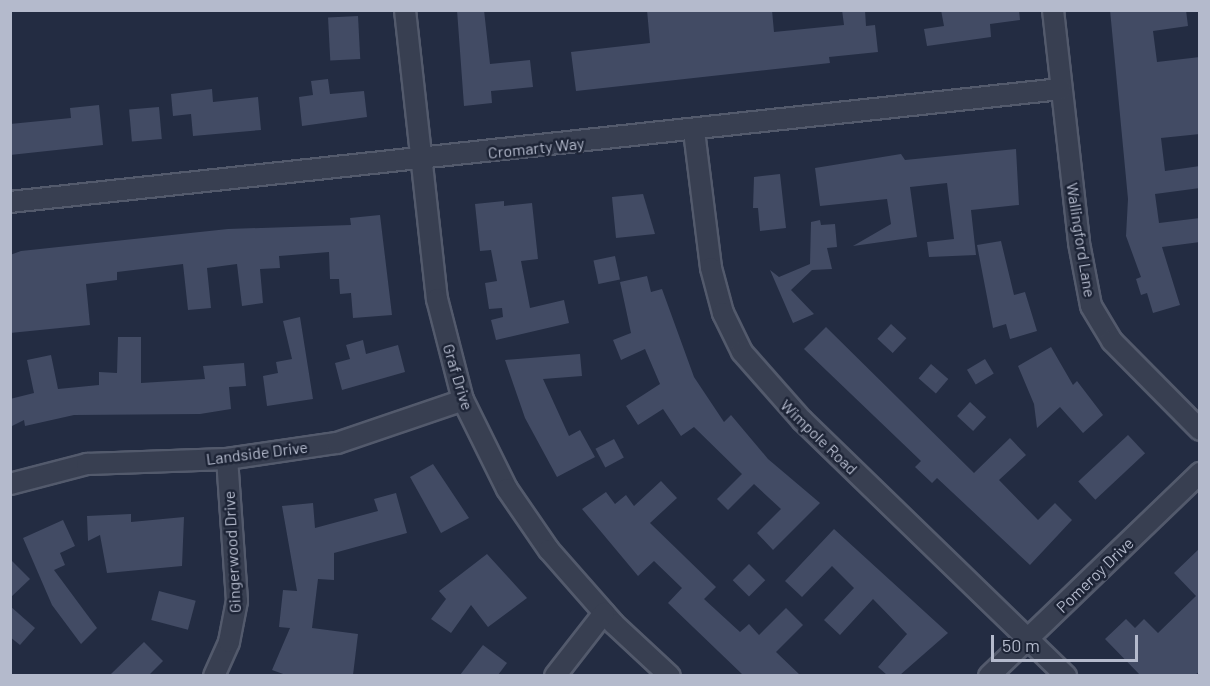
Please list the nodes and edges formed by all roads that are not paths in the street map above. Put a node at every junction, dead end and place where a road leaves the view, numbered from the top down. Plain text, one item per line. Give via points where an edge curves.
1 (405, 10) edge
2 (1053, 10) edge
3 (1061, 89) junction
4 (694, 131) junction
5 (421, 161) junction
6 (10, 202) edge
7 (463, 400) junction
8 (1200, 430) edge
9 (227, 459) junction
10 (1200, 473) edge
11 (10, 484) edge
12 (604, 613) junction
13 (1028, 639) junction
14 (213, 675) edge
15 (555, 675) edge
16 (670, 675) edge
17 (989, 675) edge
18 (1066, 675) edge

1 - 5 street, Graf Drive
2 - 3 street, Wallingford Lane
3 - 4 street, Cromarty Way
3 - 8 street, Wallingford Lane via 1091,306 1112,341
4 - 5 street, Cromarty Way
4 - 13 street, Wimpole Road via 711,268 723,313 742,352 795,413
5 - 6 street, Cromarty Way
5 - 7 street, Graf Drive via 437,299
7 - 9 street, Landside Drive via 337,443
7 - 12 street, Graf Drive via 527,520
9 - 11 street, Landside Drive via 87,464
9 - 14 street, Gingerwood Drive via 237,601 229,642
10 - 13 street, Pomeroy Drive
12 - 15 street
12 - 16 street, Graf Drive
13 - 17 street, Pomeroy Drive
13 - 18 street, Wimpole Road

